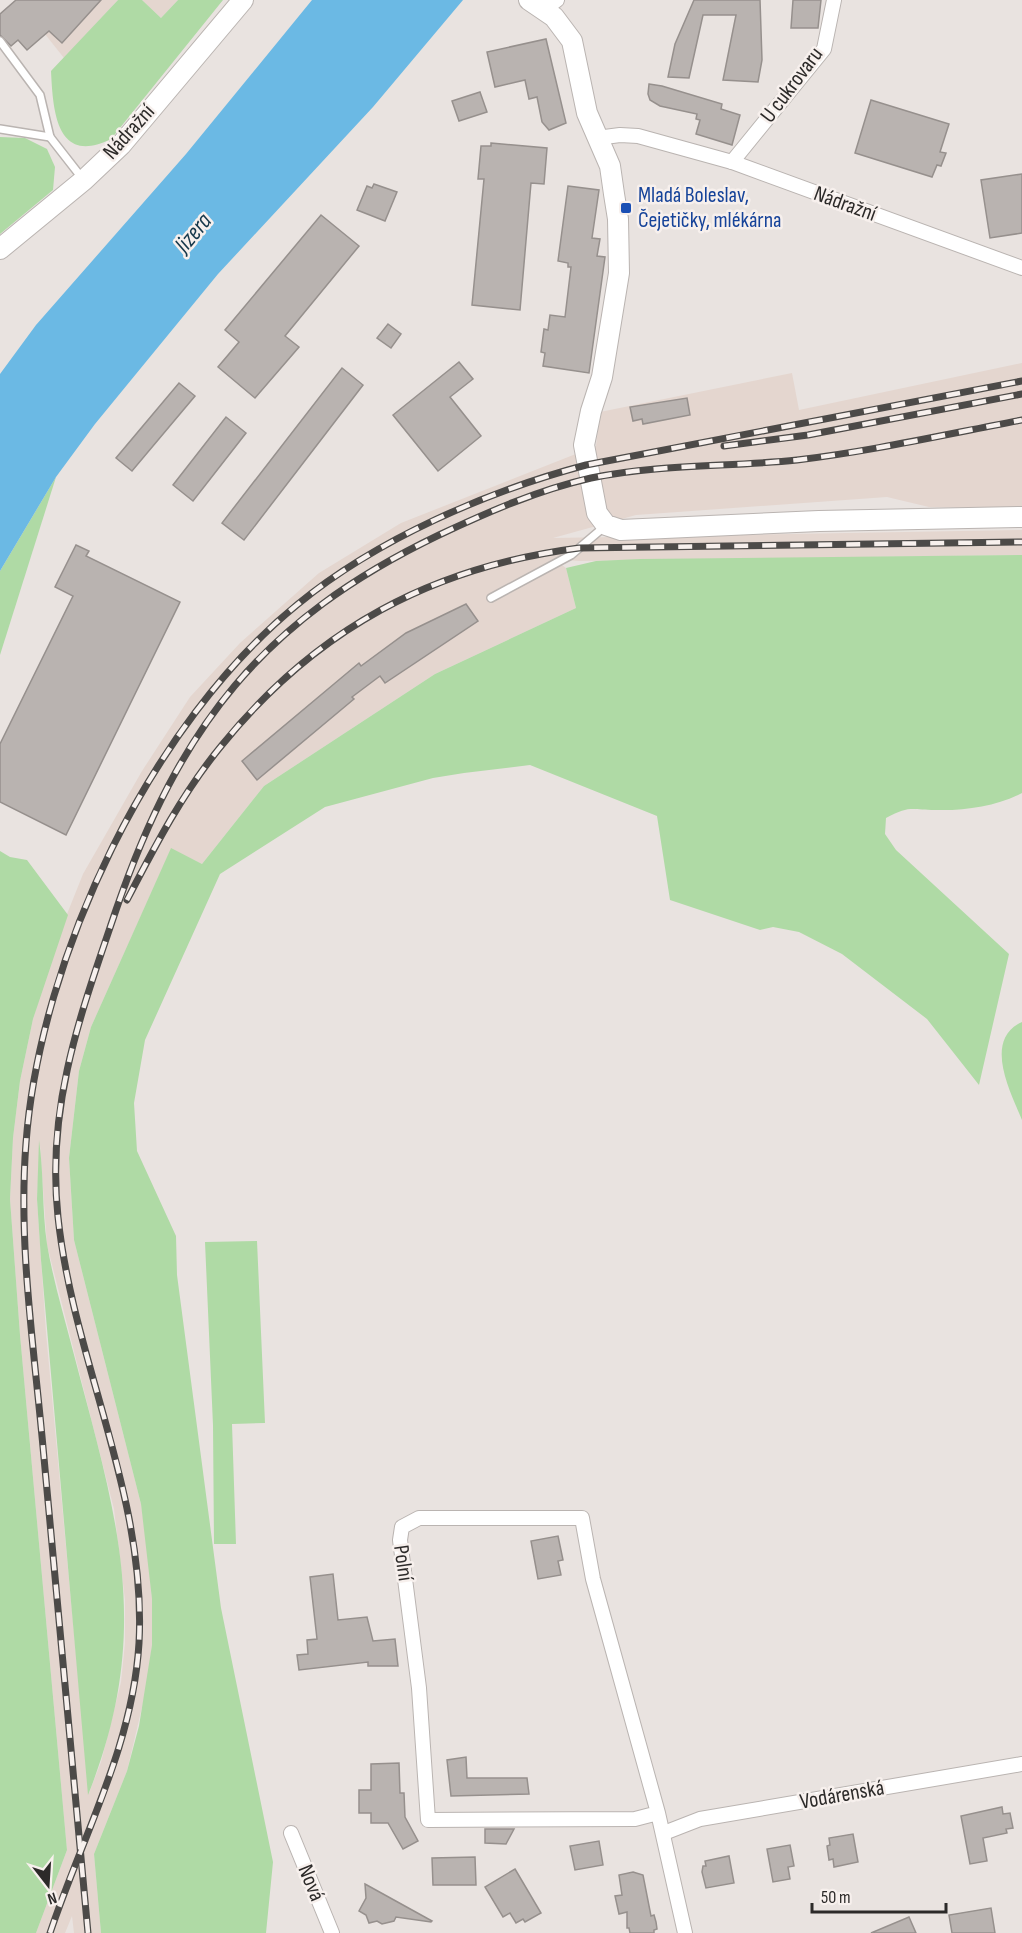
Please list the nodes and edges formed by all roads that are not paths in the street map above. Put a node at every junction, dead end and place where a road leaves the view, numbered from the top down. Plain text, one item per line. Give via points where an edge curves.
1 (243, 0) edge
2 (834, 0) edge
3 (543, 3) edge
4 (0, 41) edge
5 (0, 129) edge
6 (50, 137) junction
7 (597, 138) junction
8 (732, 162) junction
9 (84, 180) junction
10 (0, 249) edge
11 (1022, 268) edge
12 (1022, 517) edge
13 (606, 525) junction
14 (491, 598) dead end
15 (1022, 1764) edge
16 (658, 1813) junction
17 (291, 1833) dead end
18 (664, 1833) junction
19 (332, 1933) edge
20 (685, 1933) edge

1 - 9 street, Nádražní via 121,145
2 - 8 street, U cukrovaru via 824,49
3 - 7 street via 572,41 587,112
4 - 6 lane via 40,95
5 - 6 lane
6 - 9 lane
7 - 8 street, Nádražní via 638,136
7 - 13 street via 610,166 620,261 602,377 584,445 597,513
8 - 11 street, Nádražní
9 - 10 street, Nádražní
12 - 13 street via 621,530
13 - 14 lane via 571,555
15 - 18 street, Vodárenská via 700,1820
16 - 16 street, Polní via 593,1579 582,1518 419,1518 402,1527 400,1540 419,1688 428,1820 635,1818
16 - 18 street, Polní
17 - 19 street, Nová
18 - 20 street, Polní

